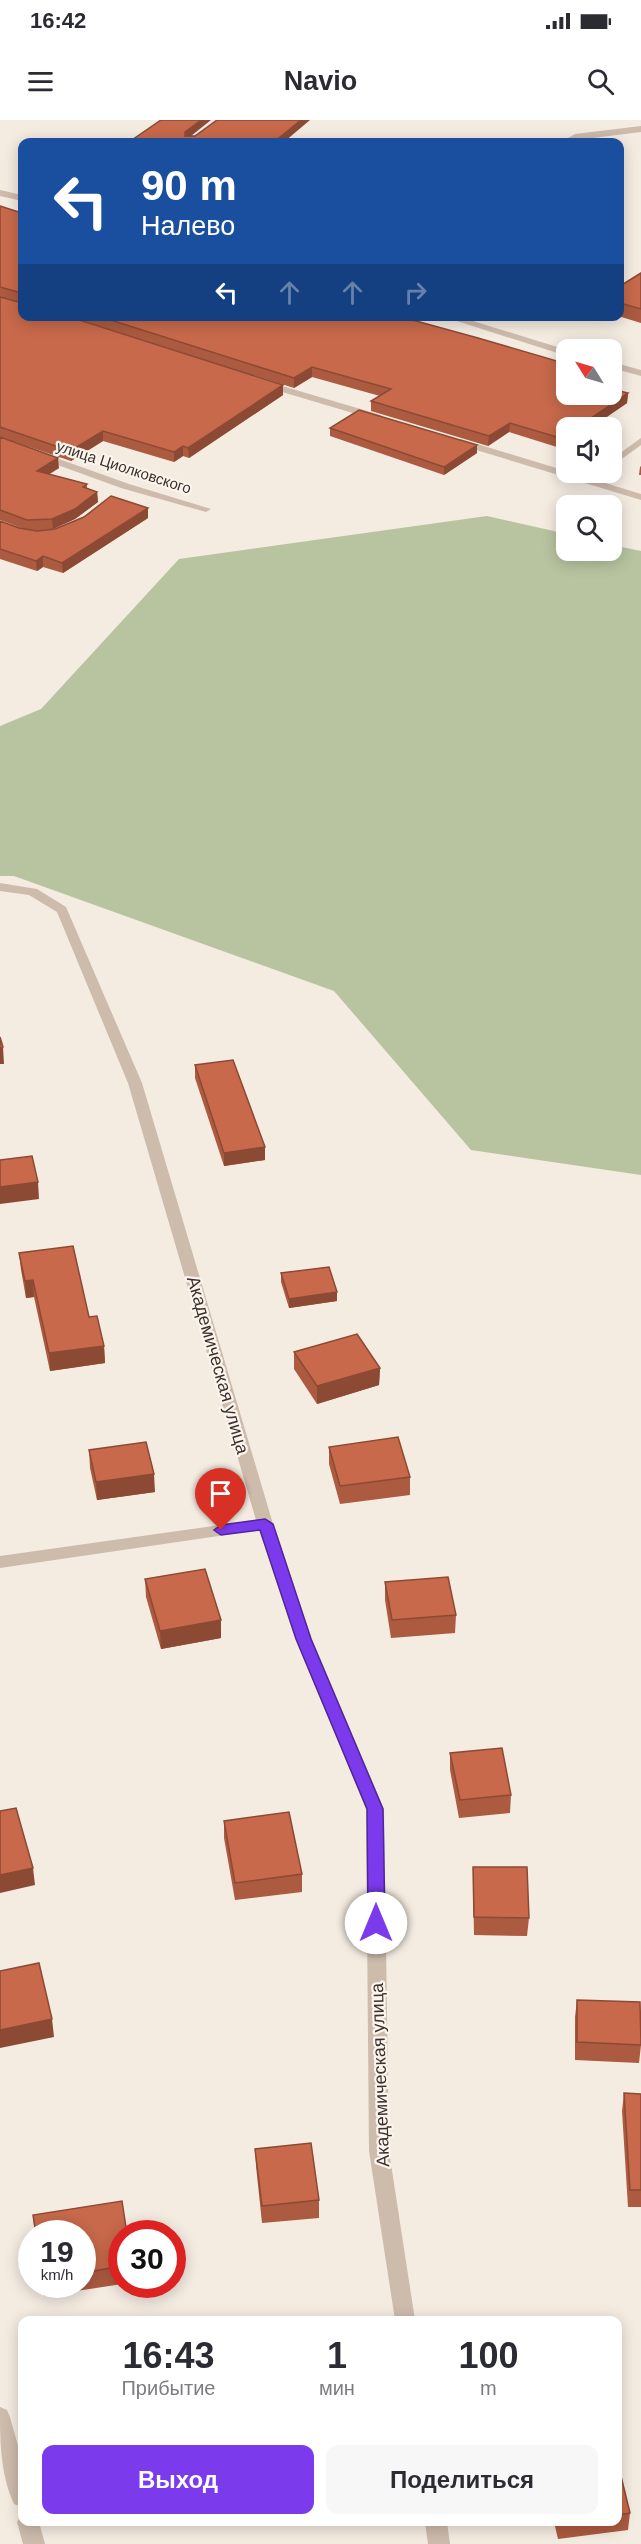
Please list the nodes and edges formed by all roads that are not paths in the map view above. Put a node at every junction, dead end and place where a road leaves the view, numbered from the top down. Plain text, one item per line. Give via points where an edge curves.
1 (641, 129) edge
2 (573, 138) edge
3 (0, 193) edge
4 (18, 197) edge
5 (462, 321) edge
6 (556, 349) edge
7 (622, 368) edge
8 (641, 373) edge
9 (252, 381) edge
10 (387, 420) edge
11 (443, 437) edge
12 (0, 441) edge
13 (641, 441) edge
14 (622, 455) edge
15 (556, 470) edge
16 (598, 483) edge
17 (641, 497) edge
18 (206, 508) dead end
19 (0, 887) edge
20 (265, 1524) junction
21 (0, 1562) edge
22 (404, 2316) edge
23 (0, 2417) edge
24 (18, 2482) edge
25 (29, 2526) edge
26 (437, 2526) edge
27 (34, 2544) edge
28 (440, 2544) edge

1 - 2 street
3 - 4 street
5 - 6 street
7 - 8 street
9 - 10 street
11 - 15 street
12 - 18 street, улица Циолковского via 120,489
13 - 14 lane
16 - 17 street
19 - 20 street, Академическая улица via 33,892 62,910 135,1083
20 - 21 street
20 - 22 street, Академическая улица via 304,1639 375,1809 379,2151
23 - 24 street
25 - 27 street
26 - 28 street

